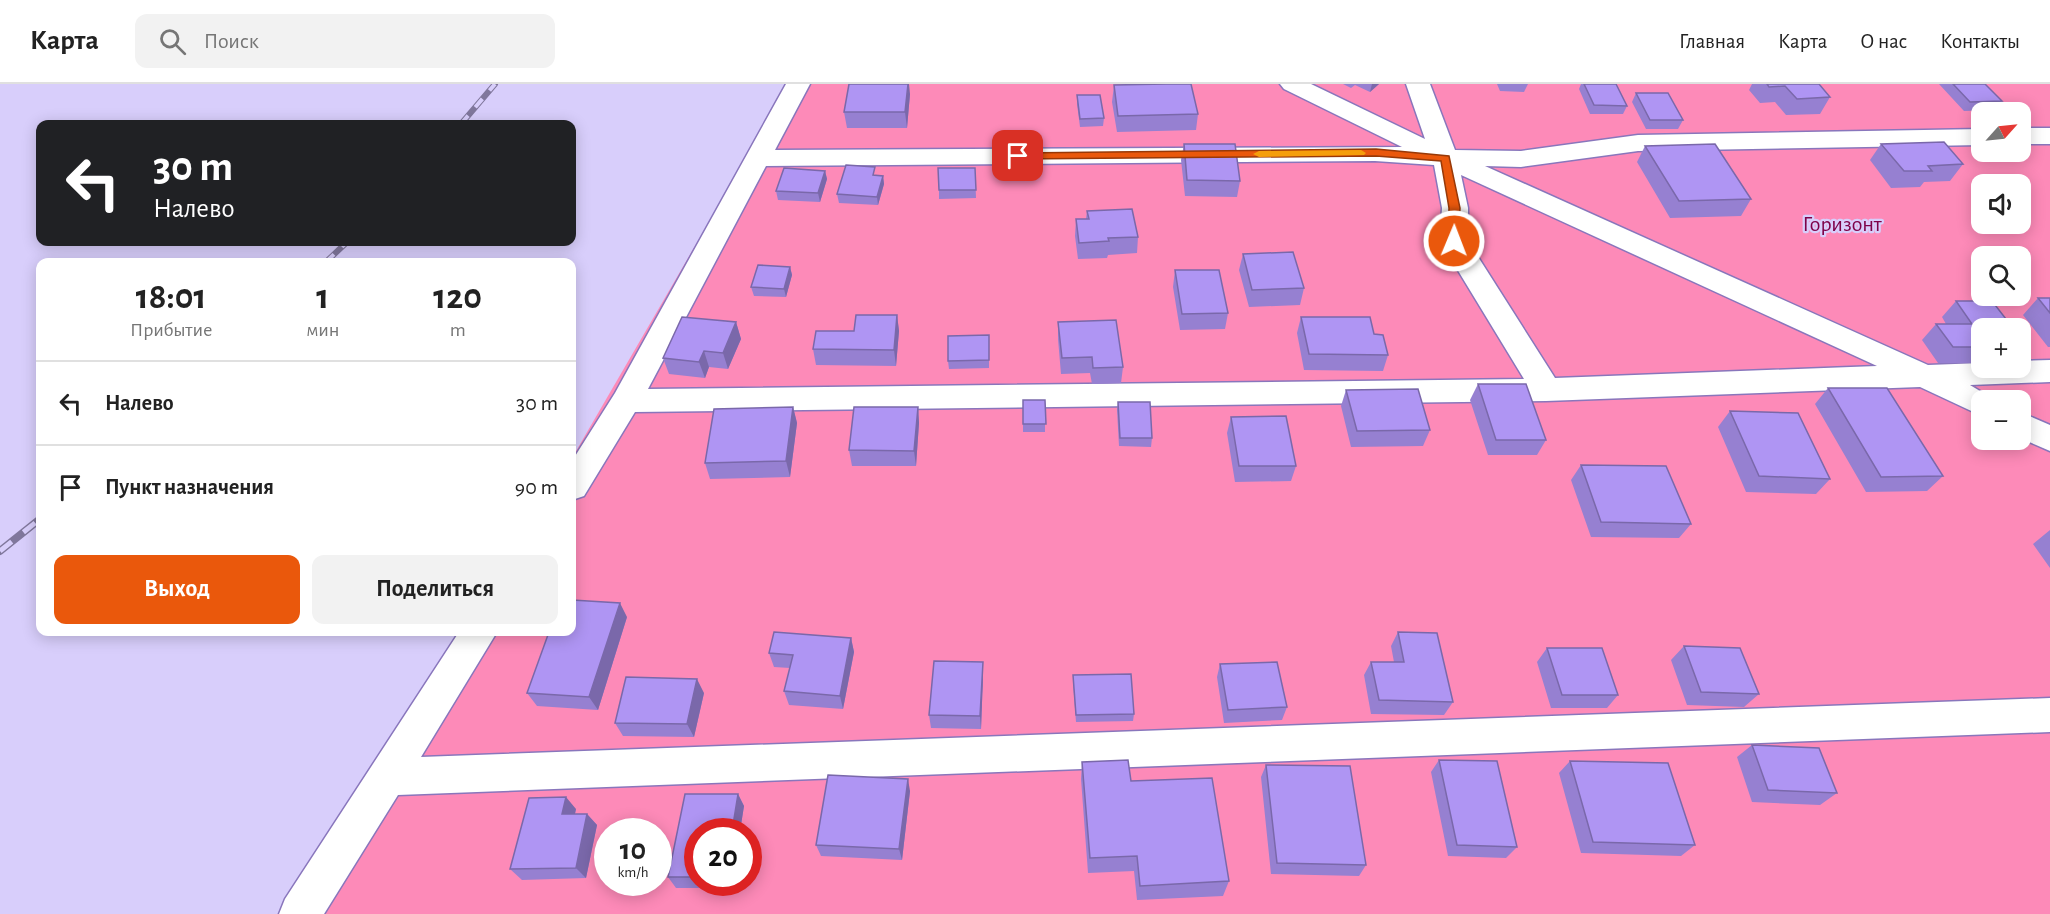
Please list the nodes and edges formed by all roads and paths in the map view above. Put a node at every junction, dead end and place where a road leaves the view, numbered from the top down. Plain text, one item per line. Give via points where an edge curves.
1 (798, 84) edge
2 (1292, 84) edge
3 (1418, 84) edge
4 (2031, 136) edge
5 (2050, 136) edge
6 (1971, 137) edge
7 (757, 158) junction
8 (1445, 158) junction
9 (2050, 371) edge
10 (1921, 374) junction
11 (1546, 390) junction
12 (1971, 399) edge
13 (626, 401) junction
14 (2031, 430) edge
15 (2050, 439) edge
16 (576, 481) edge
17 (476, 636) edge
18 (2050, 715) edge
19 (386, 777) junction
20 (300, 914) edge

1 - 7 lane
2 - 8 lane
3 - 8 lane
4 - 5 lane
6 - 8 lane via 1638,143 1521,159
7 - 8 lane via 1376,153
7 - 13 lane
8 - 10 lane
8 - 11 lane via 1455,208 1454,241
9 - 10 lane
10 - 11 lane
10 - 12 lane
11 - 13 lane
13 - 16 lane
14 - 15 lane
17 - 19 lane
18 - 19 lane
19 - 20 lane

